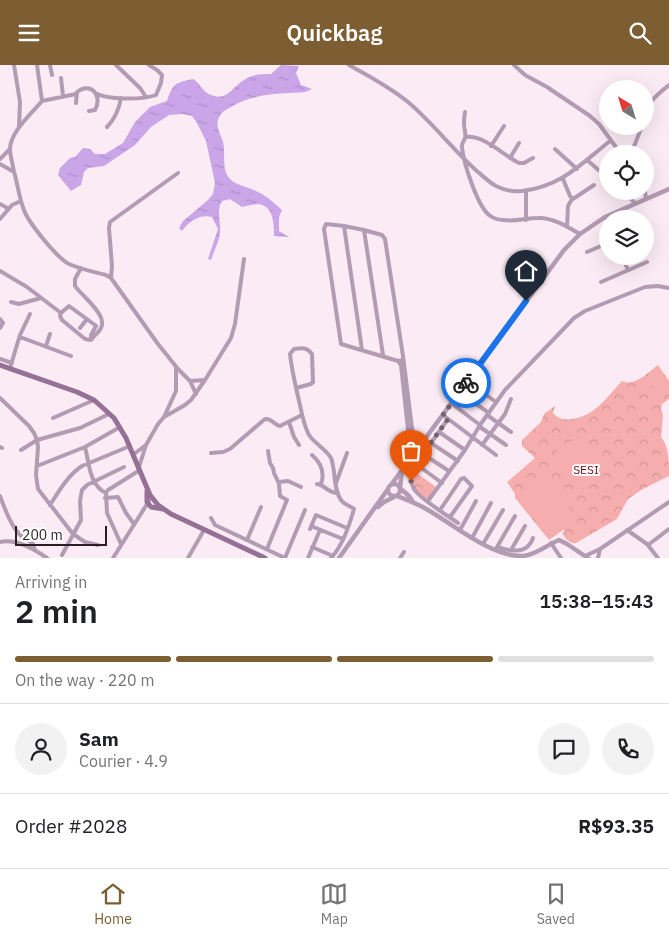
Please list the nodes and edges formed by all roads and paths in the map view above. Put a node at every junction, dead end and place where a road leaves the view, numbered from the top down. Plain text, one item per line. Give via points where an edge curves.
1 (14, 65) edge
2 (37, 65) edge
3 (50, 65) edge
4 (116, 65) edge
5 (149, 65) edge
6 (350, 65) edge
7 (514, 65) edge
8 (52, 75) dead end
9 (61, 79) dead end
10 (669, 85) edge
11 (95, 93) junction
12 (76, 94) junction
13 (63, 97) junction
14 (146, 97) junction
15 (654, 97) edge
16 (121, 98) junction
17 (42, 101) junction
18 (76, 103) dead end
19 (89, 111) dead end
20 (465, 112) dead end
21 (504, 126) dead end
22 (108, 127) dead end
23 (19, 128) junction
24 (466, 137) junction
25 (610, 141) junction
26 (519, 143) dead end
27 (613, 145) edge
28 (491, 146) junction
29 (10, 149) junction
30 (555, 149) dead end
31 (510, 158) junction
32 (533, 158) dead end
33 (0, 159) edge
34 (464, 160) junction
35 (587, 160) junction
36 (0, 164) edge
37 (577, 169) junction
38 (599, 170) edge
39 (14, 172) junction
40 (178, 173) dead end
41 (563, 179) junction
42 (594, 185) dead end
43 (669, 189) edge
44 (526, 191) junction
45 (654, 196) edge
46 (572, 199) junction
47 (632, 200) edge
48 (643, 200) edge
49 (21, 201) junction
50 (635, 203) junction
51 (0, 204) edge
52 (8, 209) junction
53 (622, 210) edge
54 (0, 219) edge
55 (526, 219) junction
56 (599, 223) edge
57 (344, 226) junction
58 (567, 227) junction
59 (364, 230) junction
60 (580, 234) junction
61 (599, 247) edge
62 (587, 252) dead end
63 (244, 259) dead end
64 (626, 265) edge
65 (640, 265) edge
66 (80, 268) junction
67 (0, 271) edge
68 (628, 271) junction
69 (111, 278) junction
70 (601, 282) dead end
71 (669, 288) edge
72 (41, 298) junction
73 (11, 303) dead end
74 (61, 313) junction
75 (30, 314) dead end
76 (0, 319) edge
77 (87, 319) junction
78 (0, 328) edge
79 (80, 328) dead end
80 (50, 334) dead end
81 (20, 337) junction
82 (91, 340) junction
83 (46, 346) junction
84 (362, 351) junction
85 (383, 355) junction
86 (71, 356) dead end
87 (0, 359) edge
88 (403, 360) junction
89 (398, 361) junction
90 (0, 365) edge
91 (11, 366) junction
92 (176, 367) junction
93 (206, 379) junction
94 (190, 381) junction
95 (467, 381) junction
96 (296, 388) junction
97 (459, 392) junction
98 (196, 394) junction
99 (0, 398) edge
100 (511, 399) dead end
101 (94, 400) junction
102 (496, 402) junction
103 (451, 403) junction
104 (110, 414) junction
105 (488, 414) junction
106 (302, 415) junction
107 (443, 415) junction
108 (164, 417) junction
109 (54, 418) dead end
110 (448, 419) junction
111 (289, 422) junction
112 (498, 423) junction
113 (480, 426) junction
114 (120, 427) junction
115 (439, 431) junction
116 (511, 432) dead end
117 (490, 434) junction
118 (473, 438) junction
119 (37, 441) junction
120 (414, 442) junction
121 (431, 443) junction
122 (421, 444) junction
123 (146, 445) junction
124 (299, 445) dead end
125 (482, 445) junction
126 (506, 445) dead end
127 (130, 446) junction
128 (85, 447) junction
129 (21, 449) dead end
130 (465, 450) junction
131 (268, 451) dead end
132 (415, 452) junction
133 (211, 453) dead end
134 (346, 453) dead end
135 (134, 454) junction
136 (423, 454) junction
137 (312, 455) dead end
138 (496, 455) dead end
139 (411, 457) junction
140 (458, 461) junction
141 (88, 464) junction
142 (416, 464) junction
143 (37, 466) junction
144 (124, 467) dead end
145 (139, 469) junction
146 (403, 469) junction
147 (450, 471) junction
148 (94, 481) junction
149 (279, 482) junction
150 (336, 483) junction
151 (442, 483) junction
152 (301, 487) dead end
153 (389, 487) junction
154 (400, 489) junction
155 (106, 493) junction
156 (338, 493) junction
157 (0, 496) edge
158 (395, 496) junction
159 (106, 498) junction
160 (428, 501) junction
161 (476, 501) dead end
162 (669, 502) edge
163 (152, 503) junction
164 (414, 503) junction
165 (491, 503) dead end
166 (50, 505) junction
167 (261, 507) dead end
168 (439, 509) junction
169 (305, 510) dead end
170 (428, 510) junction
171 (503, 510) dead end
172 (5, 511) junction
173 (372, 511) junction
174 (0, 514) edge
175 (515, 516) dead end
176 (450, 517) junction
177 (211, 518) dead end
178 (458, 523) dead end
179 (134, 524) junction
180 (525, 527) dead end
181 (348, 528) junction
182 (204, 530) junction
183 (320, 530) junction
184 (460, 530) junction
185 (627, 531) junction
186 (667, 531) edge
187 (73, 534) junction
188 (669, 536) edge
189 (472, 538) junction
190 (533, 538) dead end
191 (343, 539) junction
192 (247, 540) junction
193 (0, 542) edge
194 (121, 543) junction
195 (551, 543) junction
196 (98, 545) dead end
197 (483, 545) junction
198 (648, 545) junction
199 (312, 547) junction
200 (267, 549) junction
201 (496, 549) junction
202 (600, 549) junction
203 (35, 550) junction
204 (510, 550) junction
205 (272, 552) junction
206 (404, 552) dead end
207 (62, 555) dead end
208 (532, 556) edge
209 (332, 557) edge
210 (587, 557) edge
211 (47, 558) edge
212 (113, 558) edge
213 (188, 558) edge
214 (267, 558) edge
215 (285, 558) edge
216 (308, 558) edge
217 (339, 558) edge
218 (400, 558) edge
219 (561, 558) edge
220 (598, 558) edge
221 (658, 558) edge

1 - 23 street via 20,102
2 - 17 street
3 - 8 street
4 - 14 street
5 - 14 street via 160,71 162,80 156,95
6 - 34 street via 407,101
7 - 25 street via 524,75 590,115
9 - 13 street
10 - 15 street
11 - 12 street via 83,88
11 - 16 street
11 - 19 street via 97,106
12 - 13 street
12 - 18 street
13 - 17 street
14 - 16 street
16 - 22 street
17 - 23 street
20 - 24 street
21 - 28 street
23 - 29 street
24 - 28 street via 478,138
24 - 34 street via 462,145
25 - 27 street
25 - 35 street
26 - 31 street
28 - 31 street
29 - 33 street
29 - 39 street
30 - 37 street
31 - 32 street via 521,164
34 - 44 street via 496,186
34 - 55 street via 472,187 488,215 503,220
35 - 37 street
35 - 38 street
36 - 39 street
37 - 41 street
39 - 49 street
40 - 69 street via 110,222
41 - 44 street
41 - 46 street
42 - 46 street
43 - 45 street
44 - 55 street
46 - 58 street via 568,206
47 - 50 street
48 - 50 street
49 - 52 street
49 - 66 street via 26,216 50,247 65,262
50 - 53 street
51 - 52 street
52 - 54 street
55 - 58 street via 540,217
56 - 60 street
57 - 59 street
57 - 84 street
57 - 84 street via 326,224 324,229 340,341 342,345
58 - 60 street
59 - 85 street
59 - 88 street via 385,239
60 - 95 street via 559,256
61 - 62 street
63 - 93 street via 232,334
64 - 68 street
65 - 68 street
66 - 69 street
66 - 82 street via 75,285 100,314 102,321 101,328
67 - 72 street
68 - 70 street
69 - 92 street
71 - 102 street via 646,287 581,313
72 - 73 street
72 - 74 street
74 - 77 street via 69,306
74 - 82 street via 64,322
75 - 81 street
76 - 78 street via 3,323
77 - 79 street
77 - 82 street via 96,325
80 - 83 street
81 - 83 street
81 - 91 street
83 - 86 street
84 - 85 street
85 - 89 street
87 - 91 street
88 - 89 street
88 - 120 street
89 - 139 street
90 - 91 main road
91 - 101 main road
92 - 94 street
92 - 108 street via 176,391
93 - 94 street
93 - 98 street
94 - 98 street
95 - 97 street
95 - 102 street
96 - 96 street via 291,352 308,349 312,357 313,382
96 - 106 street
97 - 103 street
97 - 105 street
98 - 108 street via 185,405
99 - 119 street via 29,426
100 - 112 street
101 - 104 main road
101 - 109 street
102 - 105 street
103 - 107 street
103 - 113 street
104 - 114 main road
104 - 119 street via 80,428
105 - 112 street
105 - 113 street
106 - 111 street
106 - 150 street via 310,436 331,456
107 - 110 street
107 - 122 street
108 - 123 street
110 - 115 street
110 - 118 street
111 - 124 street
111 - 133 street via 278,426 265,419 230,449
112 - 116 street
112 - 117 street
113 - 117 street
113 - 118 street
114 - 127 main road
114 - 128 street
115 - 121 street
115 - 130 street
117 - 125 street
117 - 126 street
118 - 125 street
118 - 130 street
119 - 129 street
119 - 143 street
120 - 122 street
120 - 132 street
121 - 136 street
121 - 140 street
122 - 132 street
123 - 135 street
123 - 145 street
125 - 138 street
127 - 135 main road
127 - 141 street
128 - 141 street
128 - 143 street
130 - 140 street
131 - 149 street
132 - 139 street
134 - 150 street
135 - 145 main road
136 - 142 street
136 - 147 street
137 - 156 street via 321,465 323,476 319,484
139 - 146 street
140 - 147 street
141 - 148 street
141 - 166 street via 73,473
142 - 151 street
142 - 160 street via 411,481 414,489
143 - 166 street via 38,487
144 - 148 street
145 - 155 street
145 - 163 main road
146 - 153 street
146 - 154 street
147 - 151 street
148 - 155 street
148 - 187 street via 82,491 81,518
149 - 152 street via 288,481
149 - 200 street via 280,496 287,500
150 - 156 street
151 - 160 street
153 - 154 street via 396,484
153 - 158 street via 389,494
153 - 173 street
154 - 158 street
154 - 164 street
155 - 159 street
156 - 181 street via 342,502 354,509
157 - 172 street
158 - 164 street
158 - 173 street
159 - 179 street via 118,497
159 - 194 street via 107,513
160 - 168 street
161 - 184 street
162 - 185 street
163 - 179 street
163 - 182 main road
164 - 170 street
165 - 189 street
166 - 187 street
167 - 192 street
168 - 170 street
168 - 176 street
168 - 176 street via 461,479 466,479 472,487
169 - 215 street
170 - 184 street
171 - 197 street
172 - 174 street
172 - 203 street via 16,530 33,544
173 - 217 street
175 - 201 street
176 - 178 street
177 - 192 street via 214,524
179 - 194 street
180 - 204 street
181 - 183 street via 316,515 311,527
181 - 191 street
182 - 213 street
182 - 214 main road
183 - 191 street
183 - 199 street
184 - 189 street
185 - 198 street
185 - 202 street
186 - 188 street
186 - 198 street
187 - 196 street
187 - 207 street
189 - 197 street
190 - 204 street via 526,548
191 - 209 street
192 - 200 street
193 - 203 street via 13,541
194 - 212 street
195 - 208 street
195 - 210 street via 559,540
195 - 219 street
197 - 201 street
198 - 221 street
199 - 209 street
199 - 216 street
200 - 205 street
201 - 204 street
201 - 208 street via 504,555
202 - 210 street
202 - 220 street
203 - 211 street
205 - 214 street
205 - 215 street
206 - 218 street

